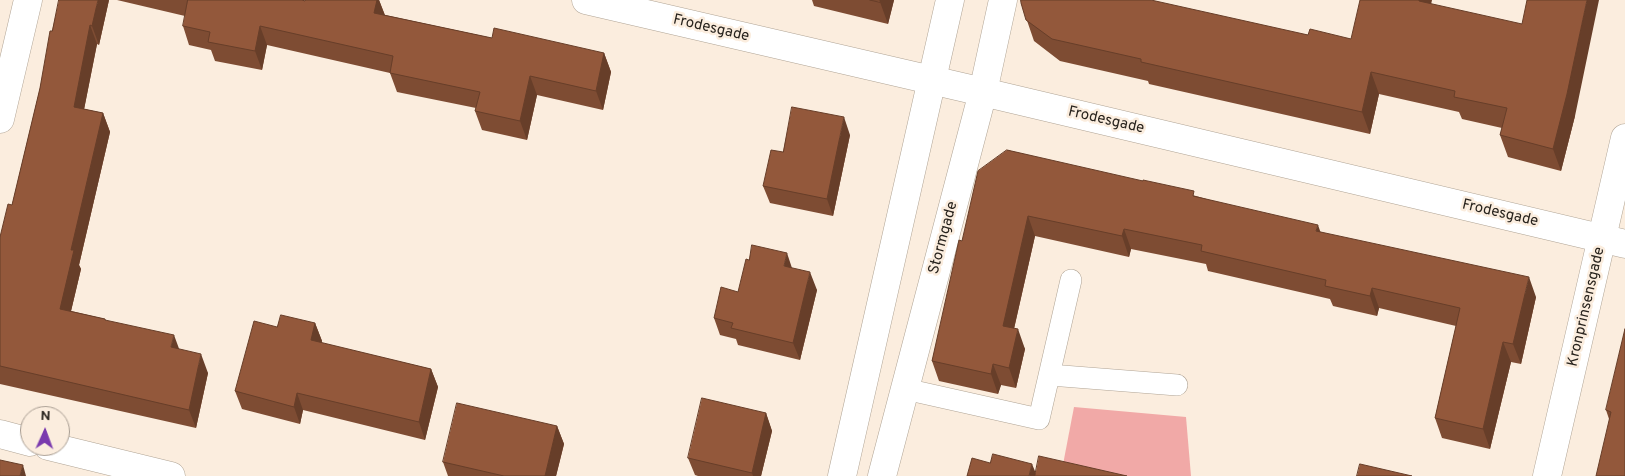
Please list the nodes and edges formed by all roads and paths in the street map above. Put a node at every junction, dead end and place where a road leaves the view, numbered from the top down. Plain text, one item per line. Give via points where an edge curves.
1 (28, 0) edge
2 (586, 0) edge
3 (950, 0) edge
4 (1003, 0) edge
5 (619, 4) edge
6 (933, 80) junction
7 (983, 92) junction
8 (0, 119) edge
9 (1625, 138) edge
10 (1614, 241) edge
11 (1071, 280) dead end
12 (1050, 375) junction
13 (1177, 385) dead end
14 (905, 389) junction
15 (0, 434) edge
16 (20, 439) edge
17 (70, 451) edge
18 (170, 476) edge
19 (842, 476) edge
20 (882, 476) edge
21 (1548, 476) edge

1 - 8 street
2 - 5 street, Frodesgade
3 - 6 street
4 - 7 street, Stormgade
5 - 6 street, Frodesgade
6 - 7 street, Frodesgade
6 - 19 street
7 - 10 street, Frodesgade
7 - 14 street, Stormgade
9 - 10 street, Kronprinsensgade
10 - 21 street, Kronprinsensgade
11 - 12 lane
12 - 13 lane
12 - 14 lane via 1039,419
14 - 20 street, Stormgade
15 - 16 street
17 - 18 street

